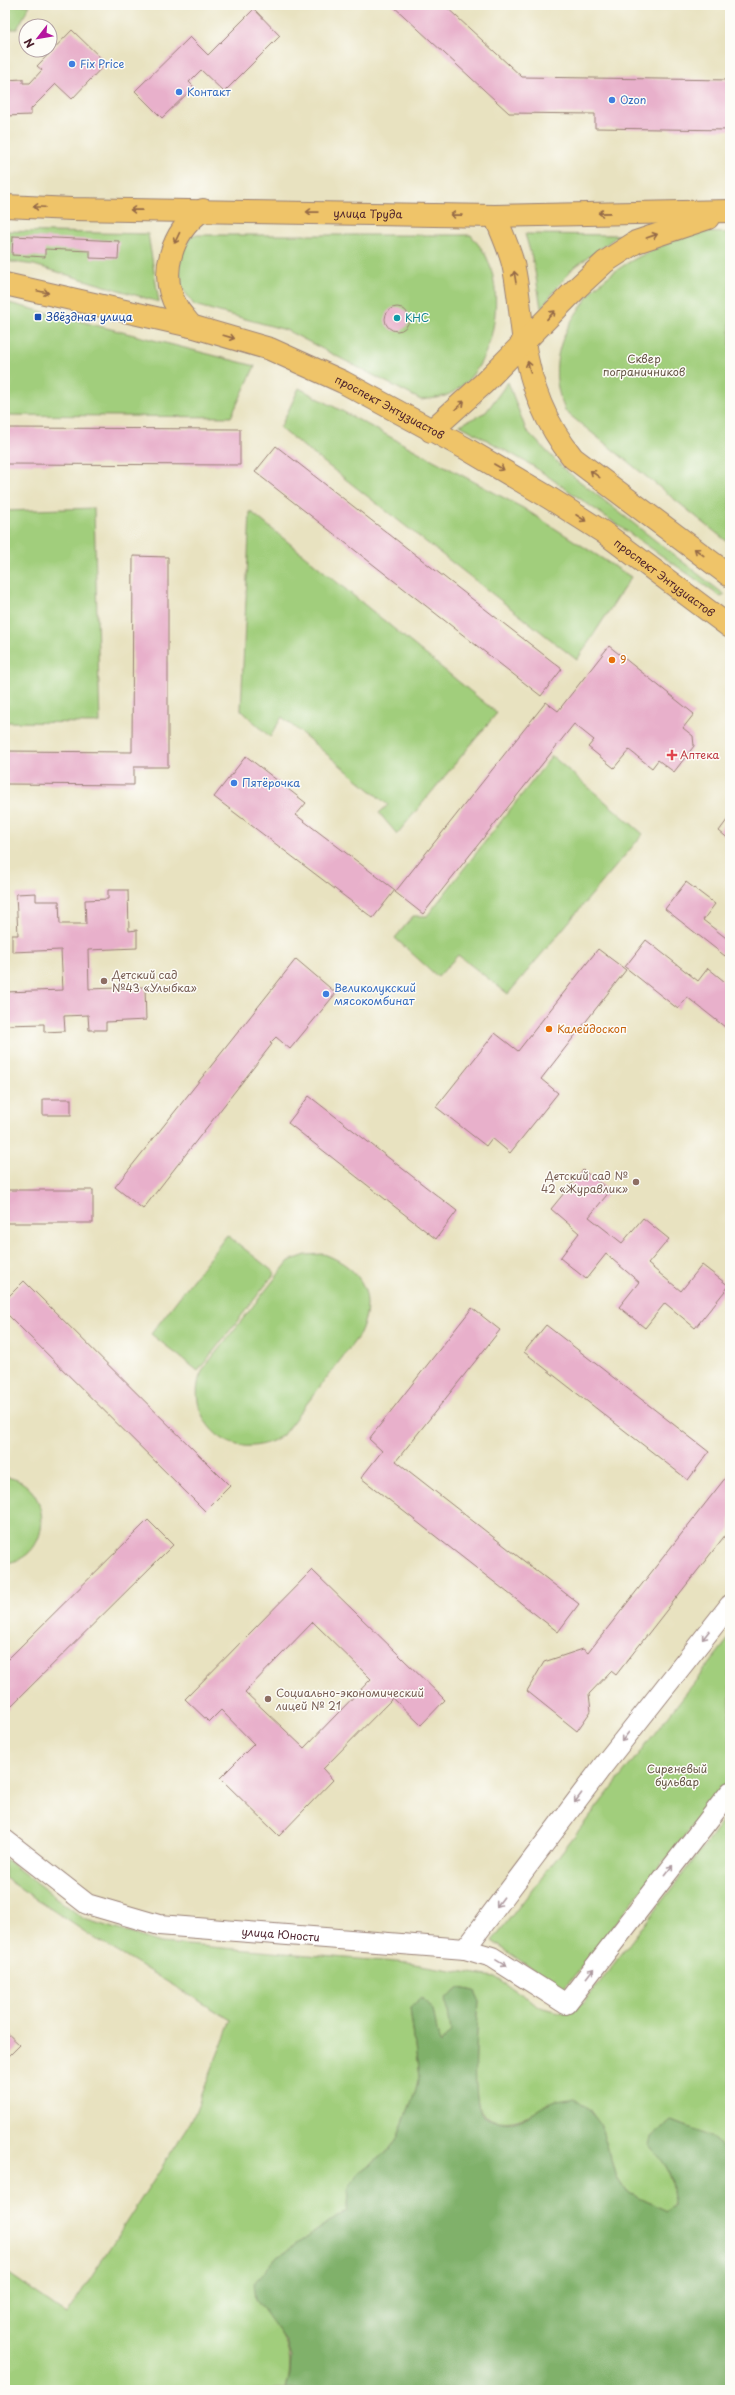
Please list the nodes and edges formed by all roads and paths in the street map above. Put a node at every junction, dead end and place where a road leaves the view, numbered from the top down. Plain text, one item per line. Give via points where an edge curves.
1 (5, 206) edge
2 (203, 210) junction
3 (729, 211) edge
4 (495, 216) junction
5 (5, 284) edge
6 (191, 326) junction
7 (524, 343) junction
8 (431, 431) junction
9 (730, 576) edge
10 (730, 627) edge
11 (730, 1605) edge
12 (730, 1792) edge
13 (5, 1840) edge
14 (465, 1949) junction

2 -> 1 main road, улица Труда
4 -> 2 main road, улица Труда
2 -> 6 main road via 180,230 172,248 168,268 169,287 177,308
3 -> 4 main road, улица Труда
7 -> 3 main road via 605,262 636,242
7 -> 4 main road via 512,263
5 -> 6 main road, проспект Энтузиастов
6 -> 8 main road, проспект Энтузиастов via 270,349 342,382
8 -> 7 main road
9 -> 7 main road via 573,458 543,414
8 -> 10 main road, проспект Энтузиастов via 507,471 603,532
11 -> 14 street via 602,1767
14 -> 12 street, улица Юности via 492,1957 566,2004
13 - 14 street, улица Юности via 87,1904 159,1925

